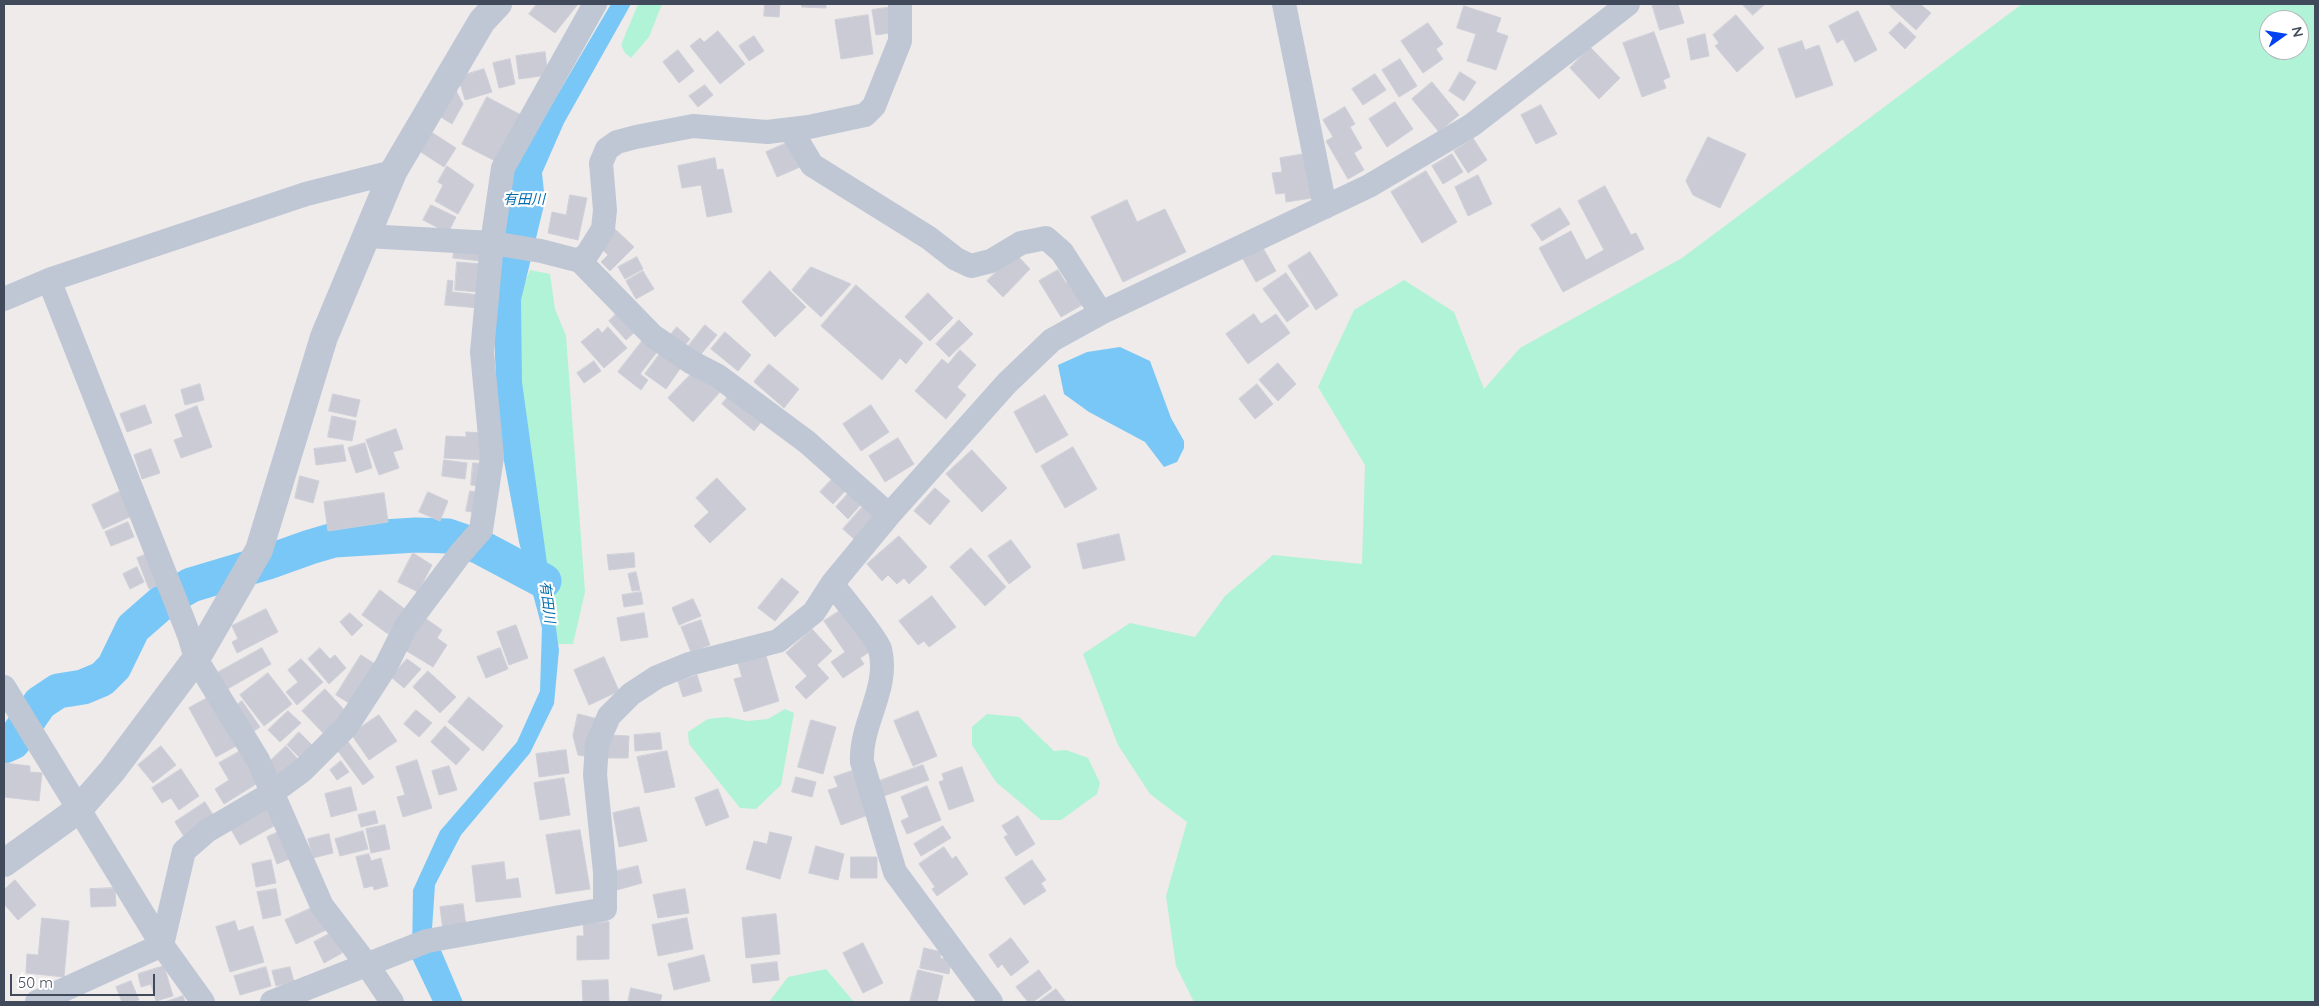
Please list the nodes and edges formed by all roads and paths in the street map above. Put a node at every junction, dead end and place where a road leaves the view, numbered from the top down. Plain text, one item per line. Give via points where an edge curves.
1 (498, 4) edge
2 (595, 4) edge
3 (900, 4) edge
4 (1284, 4) edge
5 (1628, 4) edge
6 (791, 130) junction
7 (392, 172) junction
8 (1324, 207) junction
9 (366, 236) junction
10 (492, 243) junction
11 (580, 261) junction
12 (49, 280) junction
13 (4, 299) edge
14 (1100, 313) junction
15 (889, 515) junction
16 (832, 584) junction
17 (196, 659) junction
18 (4, 686) edge
19 (272, 793) junction
20 (78, 810) junction
21 (4, 863) edge
22 (162, 945) junction
23 (368, 966) junction
24 (37, 1002) edge
25 (203, 1002) edge
26 (272, 1002) edge
27 (392, 1002) edge
28 (991, 1002) edge

1 - 7 street via 482,21
2 - 10 street via 503,168
3 - 6 street via 900,41 874,106 865,115
4 - 8 street
5 - 8 street via 1472,125 1369,186
6 - 11 street via 766,132 693,126 636,137 606,148 601,163 605,210 603,229
6 - 14 street via 812,165 971,266 991,261 1021,243 1046,238 1062,252
7 - 9 street
7 - 12 street via 306,194
8 - 14 street
9 - 10 street
9 - 17 street via 324,337 259,550
10 - 11 street
10 - 19 street via 482,352 492,456 481,530 406,626 386,666 347,726 303,770
11 - 15 street via 654,336 718,376 807,442
12 - 13 street
12 - 17 street
14 - 15 street via 1052,340 1031,358
15 - 16 street
16 - 23 street via 814,612 778,641 689,664 657,677 631,694 609,716 597,744 595,775 605,909 427,941
16 - 28 street via 880,648 882,679 861,748 862,762 895,872
17 - 19 street via 258,760
17 - 20 street via 112,771
18 - 20 street
19 - 22 street via 207,832 184,851
19 - 23 street via 322,906
20 - 21 street
20 - 22 street
22 - 24 street
22 - 25 street
23 - 26 street
23 - 27 street

